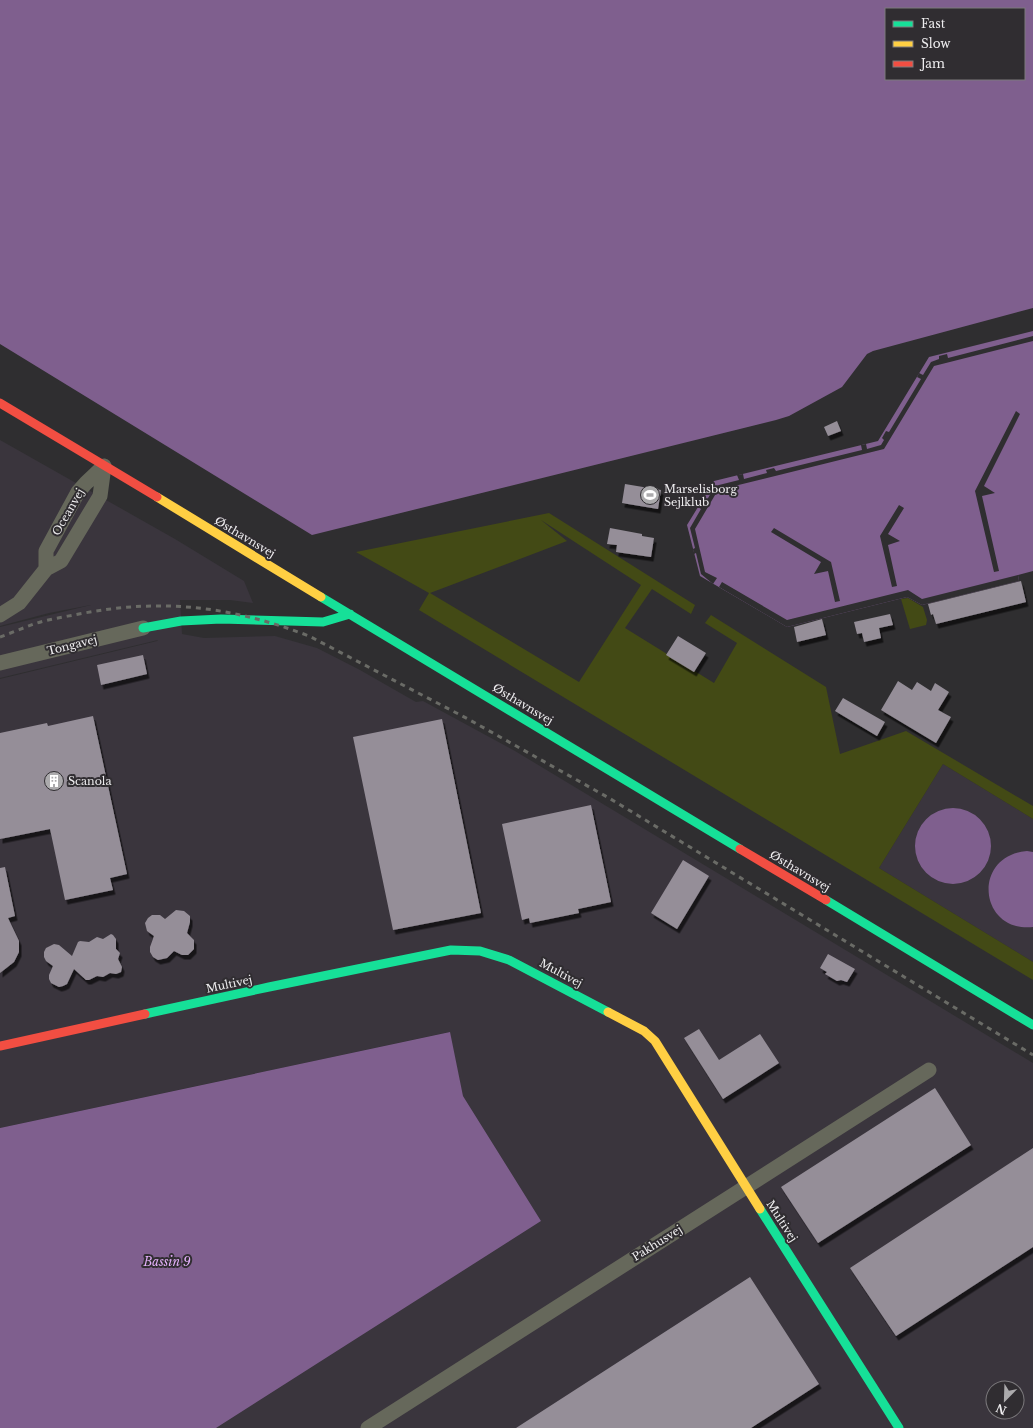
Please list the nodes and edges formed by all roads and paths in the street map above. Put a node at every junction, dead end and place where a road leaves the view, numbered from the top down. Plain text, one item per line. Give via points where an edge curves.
1 (0, 404) edge
2 (104, 466) junction
3 (46, 569) junction
4 (350, 614) junction
5 (0, 615) edge
6 (143, 628) joint
7 (0, 663) edge
8 (1033, 1025) edge
9 (0, 1046) edge
10 (929, 1070) dead end
11 (746, 1187) junction
12 (390, 1422) edge
13 (368, 1428) edge
14 (899, 1428) edge

1 - 2 street, Østhavnsvej
2 - 3 street, Oceanvej via 78,492 46,552
2 - 3 street, Oceanvej via 100,496 61,561
2 - 4 street, Østhavnsvej
3 - 5 street, Oceanvej via 19,603
4 - 6 street via 323,622 220,619 181,621
4 - 8 street, Østhavnsvej
6 - 7 street, Tongavej
9 - 11 street, Multivej via 451,950 480,951 509,960 644,1030 655,1041
10 - 11 street, Pakhusvej
11 - 12 street, Pakhusvej
11 - 14 street, Multivej
12 - 13 street, Pakhusvej

